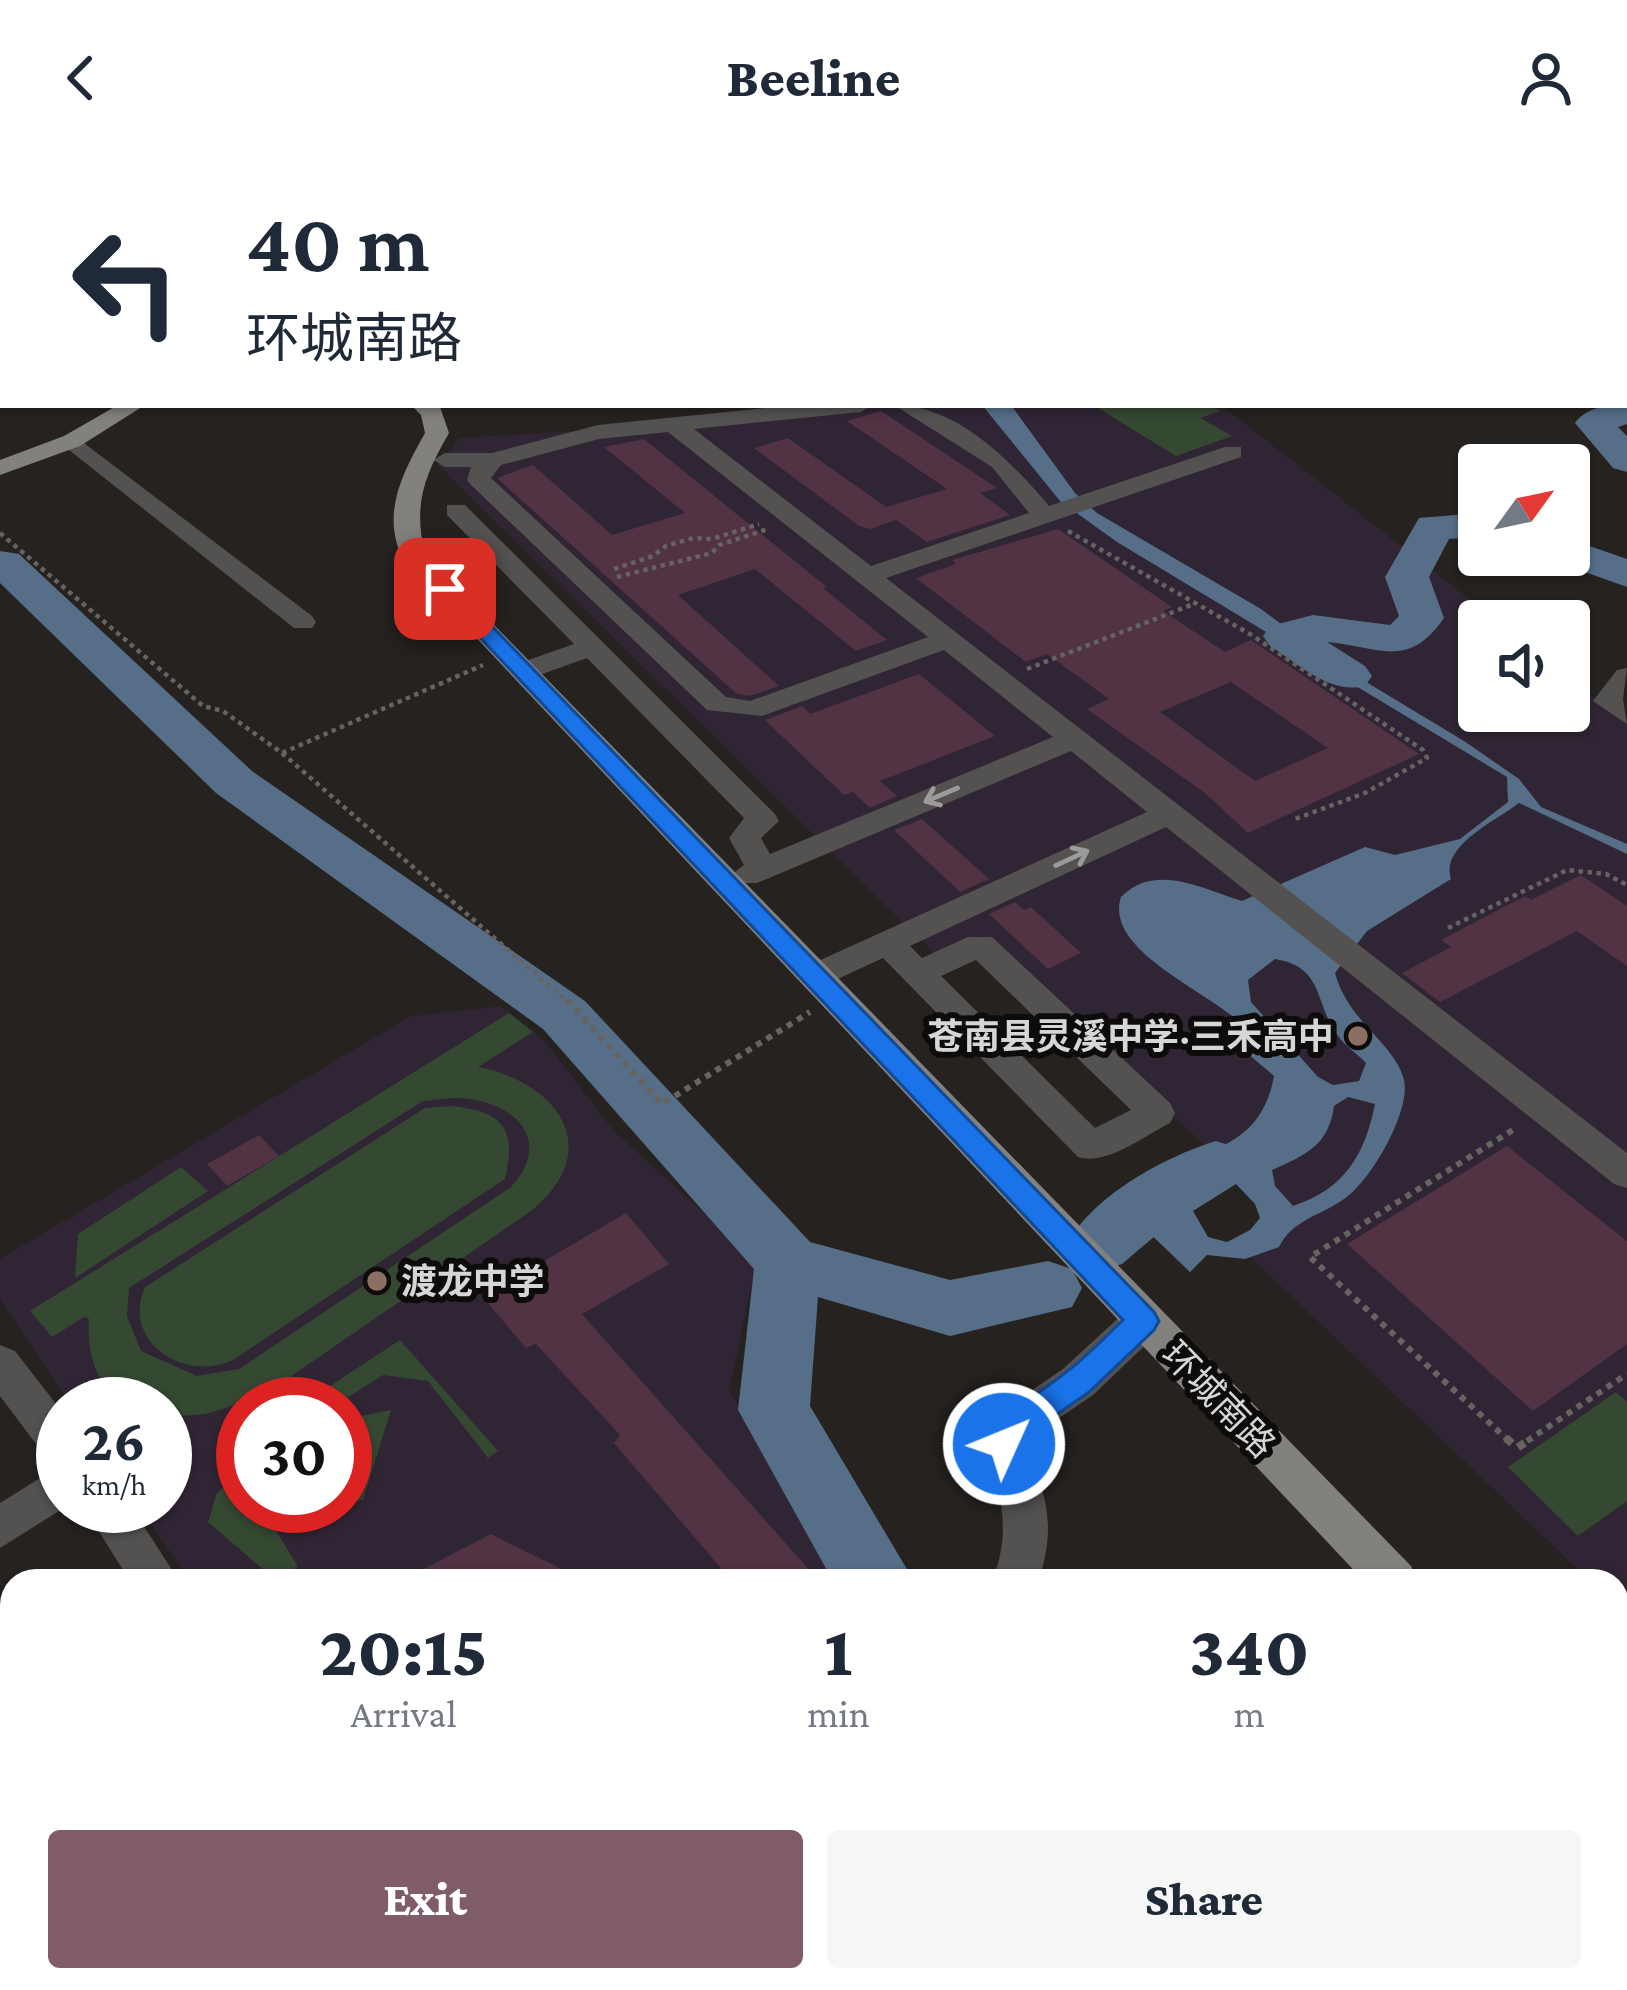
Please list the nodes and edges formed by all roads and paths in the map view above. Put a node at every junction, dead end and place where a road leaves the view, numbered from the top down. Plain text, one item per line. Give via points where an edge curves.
1 (129, 408) edge
2 (426, 408) edge
3 (831, 408) edge
4 (910, 408) edge
5 (673, 424) junction
6 (72, 441) junction
7 (1233, 452) dead end
8 (445, 460) dead end
9 (493, 460) junction
10 (0, 468) edge
11 (457, 510) dead end
12 (1045, 516) junction
13 (0, 532) edge
14 (712, 539) junction
15 (719, 545) junction
16 (653, 556) junction
17 (660, 563) junction
18 (867, 576) junction
19 (587, 582) junction
20 (1191, 605) junction
21 (303, 622) dead end
22 (947, 639) junction
23 (590, 649) junction
24 (516, 663) junction
25 (1627, 676) edge
26 (1000, 680) junction
27 (1627, 715) edge
28 (1075, 739) junction
29 (282, 753) junction
30 (1169, 814) junction
31 (1295, 819) dead end
32 (766, 868) junction
33 (729, 884) junction
34 (1627, 885) edge
35 (1448, 928) dead end
36 (887, 943) junction
37 (918, 973) junction
38 (826, 986) junction
39 (1544, 1110) junction
40 (1627, 1174) edge
41 (1143, 1321) junction
42 (0, 1363) edge
43 (1627, 1374) edge
44 (36, 1411) edge
45 (36, 1503) edge
46 (0, 1528) edge
47 (123, 1533) edge
48 (148, 1569) edge
49 (1020, 1569) edge
50 (1383, 1569) edge

1 - 6 main road
2 - 24 main road, 环城南路 via 437,433 405,494 403,516 413,556
3 - 5 street
4 - 12 street via 1000,462
5 - 9 street via 598,432
5 - 18 street
6 - 10 main road
6 - 21 street
7 - 12 street
8 - 9 street
9 - 19 street via 479,480
11 - 23 street
12 - 18 street
12 - 20 path
13 - 29 path via 203,706
14 - 15 path
14 - 15 path via 774,523
14 - 16 path
15 - 17 path
16 - 17 path
16 - 19 path
17 - 19 path
18 - 22 street
19 - 22 street via 711,700 735,709 752,710
20 - 26 path
20 - 31 path via 1250,634 1427,758
22 - 26 street
23 - 24 street
23 - 32 street via 764,821 745,838
24 - 29 path
24 - 33 main road, 环城南路
25 - 27 street via 1607,701
26 - 28 street
28 - 30 street
28 -> 32 street
29 - 38 path via 550,982 662,1104
36 -> 30 street
30 - 39 street
32 - 33 street
33 - 38 main road, 环城南路
34 - 35 path via 1567,870
36 - 37 street
36 - 38 street
37 - 37 street via 1091,1147 1157,1113 980,945
38 - 41 main road, 环城南路
39 - 40 street
39 - 43 path via 1310,1257 1517,1448
41 - 49 street via 1004,1444 1027,1498 1028,1552
41 - 50 main road, 环城南路
42 - 44 street
45 - 46 street
47 - 48 street

